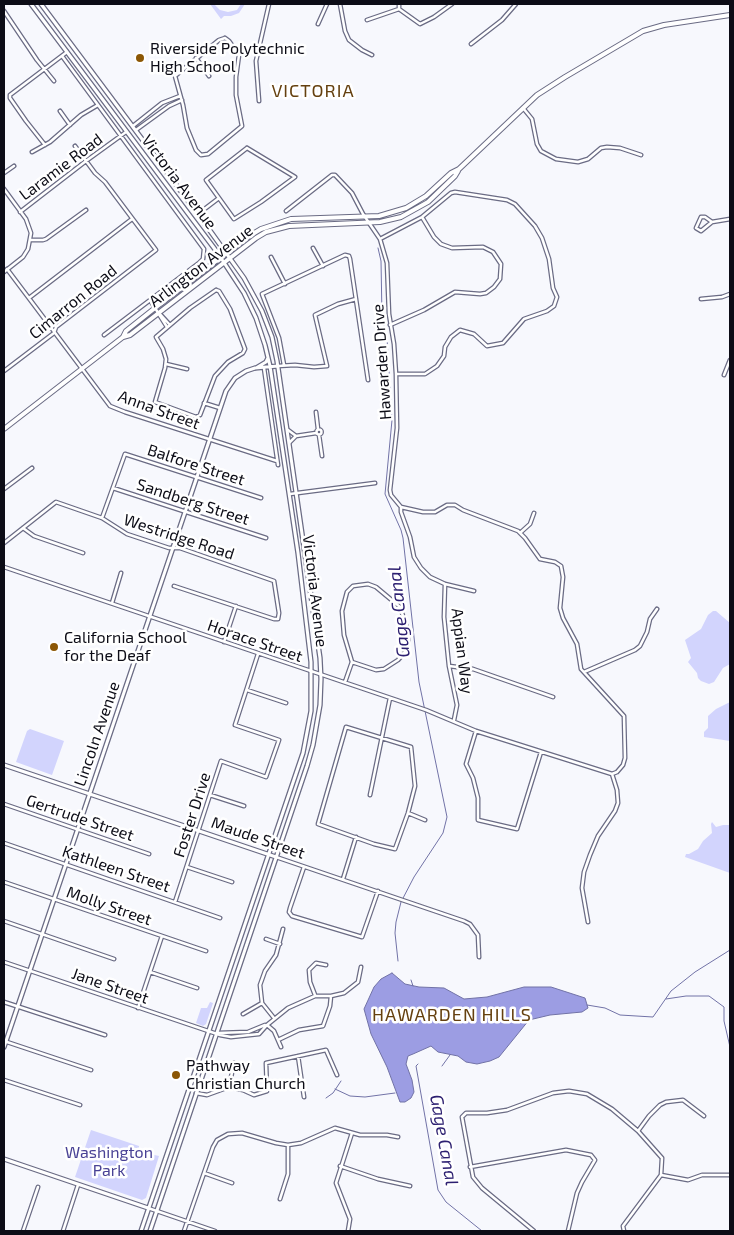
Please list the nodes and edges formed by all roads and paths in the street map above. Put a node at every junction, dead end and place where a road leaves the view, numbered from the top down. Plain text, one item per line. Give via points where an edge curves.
1 (31, 4) edge
2 (41, 4) edge
3 (269, 4) edge
4 (326, 4) edge
5 (340, 4) edge
6 (400, 4) edge
7 (452, 4) edge
8 (516, 4) edge
9 (399, 10) junction
10 (4, 11) edge
11 (730, 15) edge
12 (367, 20) dead end
13 (318, 24) dead end
14 (471, 44) dead end
15 (67, 52) junction
16 (372, 55) dead end
17 (62, 56) junction
18 (196, 58) junction
19 (45, 69) junction
20 (210, 76) dead end
21 (54, 81) dead end
22 (180, 96) junction
23 (182, 100) junction
24 (259, 101) dead end
25 (98, 105) junction
26 (523, 108) junction
27 (60, 111) dead end
28 (70, 125) junction
29 (133, 126) junction
30 (136, 130) junction
31 (126, 132) junction
32 (121, 136) junction
33 (45, 145) junction
34 (75, 146) dead end
35 (32, 152) dead end
36 (641, 155) dead end
37 (86, 161) junction
38 (14, 166) dead end
39 (459, 169) junction
40 (4, 173) edge
41 (4, 189) edge
42 (219, 198) junction
43 (86, 210) dead end
44 (286, 211) dead end
45 (20, 212) junction
46 (198, 214) junction
47 (365, 217) junction
48 (422, 217) junction
49 (132, 219) junction
50 (730, 219) edge
51 (712, 222) junction
52 (370, 223) junction
53 (380, 239) junction
54 (31, 240) junction
55 (313, 248) dead end
56 (226, 253) junction
57 (270, 257) dead end
58 (220, 258) junction
59 (230, 258) junction
60 (224, 262) junction
61 (323, 266) junction
62 (5, 271) edge
63 (285, 284) junction
64 (730, 294) edge
65 (29, 298) junction
66 (356, 299) junction
67 (701, 299) dead end
68 (150, 300) junction
69 (155, 308) junction
70 (158, 313) junction
71 (390, 325) junction
72 (169, 326) junction
73 (54, 333) junction
74 (104, 335) dead end
75 (123, 337) junction
76 (268, 357) junction
77 (730, 360) edge
78 (166, 364) junction
79 (284, 365) junction
80 (270, 366) junction
81 (278, 366) junction
82 (264, 367) junction
83 (255, 368) junction
84 (83, 369) junction
85 (187, 369) dead end
86 (4, 371) edge
87 (396, 374) junction
88 (724, 375) dead end
89 (368, 380) dead end
90 (204, 403) junction
91 (220, 408) junction
92 (316, 412) dead end
93 (4, 429) edge
94 (288, 430) junction
95 (318, 434) junction
96 (296, 436) junction
97 (210, 440) junction
98 (290, 442) junction
99 (322, 456) dead end
100 (32, 468) dead end
101 (197, 476) junction
102 (375, 483) dead end
103 (113, 488) junction
104 (4, 489) edge
105 (296, 493) junction
106 (290, 494) junction
107 (261, 498) dead end
108 (402, 507) junction
109 (185, 512) junction
110 (534, 513) dead end
111 (102, 518) junction
112 (23, 528) junction
113 (520, 533) junction
114 (266, 538) dead end
115 (4, 543) edge
116 (174, 548) junction
117 (83, 553) dead end
118 (4, 567) edge
119 (121, 573) dead end
120 (445, 584) junction
121 (174, 586) dead end
122 (474, 591) dead end
123 (112, 603) junction
124 (236, 606) junction
125 (657, 609) dead end
126 (150, 617) junction
127 (224, 642) junction
128 (258, 654) junction
129 (352, 662) junction
130 (449, 666) junction
131 (312, 672) junction
132 (584, 672) junction
133 (321, 675) junction
134 (345, 682) junction
135 (247, 690) junction
136 (553, 697) dead end
137 (390, 698) junction
138 (286, 704) dead end
139 (454, 720) junction
140 (476, 730) junction
141 (383, 738) junction
142 (541, 751) junction
143 (4, 765) edge
144 (617, 772) junction
145 (612, 774) junction
146 (615, 778) junction
147 (90, 794) junction
148 (210, 795) junction
149 (370, 795) dead end
150 (4, 804) edge
151 (244, 806) dead end
152 (408, 813) junction
153 (425, 820) dead end
154 (78, 829) junction
155 (198, 831) junction
156 (356, 837) junction
157 (4, 843) edge
158 (149, 854) dead end
159 (268, 855) junction
160 (276, 857) junction
161 (66, 864) junction
162 (187, 867) junction
163 (304, 867) junction
164 (342, 880) junction
165 (4, 882) edge
166 (232, 882) dead end
167 (378, 891) junction
168 (54, 898) junction
169 (175, 902) junction
170 (220, 918) dead end
171 (4, 922) edge
172 (588, 922) dead end
173 (284, 929) dead end
174 (42, 934) junction
175 (162, 936) junction
176 (266, 939) dead end
177 (280, 944) junction
178 (206, 951) dead end
179 (479, 956) dead end
180 (114, 958) dead end
181 (4, 962) edge
182 (326, 965) dead end
183 (361, 967) dead end
184 (30, 971) junction
185 (150, 972) junction
186 (197, 988) dead end
187 (315, 996) junction
188 (331, 996) junction
189 (4, 1002) edge
190 (262, 1003) junction
191 (17, 1007) junction
192 (138, 1008) junction
193 (244, 1014) dead end
194 (274, 1018) junction
195 (267, 1025) junction
196 (209, 1031) junction
197 (216, 1034) junction
198 (105, 1035) dead end
199 (278, 1040) junction
200 (5, 1041) edge
201 (4, 1047) edge
202 (281, 1047) dead end
203 (298, 1056) junction
204 (234, 1063) dead end
205 (91, 1070) dead end
206 (336, 1075) dead end
207 (4, 1080) edge
208 (229, 1087) junction
209 (196, 1092) junction
210 (304, 1097) dead end
211 (80, 1105) dead end
212 (704, 1116) dead end
213 (638, 1131) junction
214 (352, 1133) junction
215 (398, 1137) dead end
216 (288, 1145) junction
217 (4, 1160) edge
218 (340, 1166) junction
219 (470, 1167) junction
220 (204, 1173) junction
221 (661, 1175) junction
222 (730, 1175) edge
223 (232, 1183) dead end
224 (78, 1185) junction
225 (410, 1186) dead end
226 (38, 1187) dead end
227 (280, 1198) dead end
228 (148, 1208) junction
229 (157, 1211) junction
230 (187, 1222) junction
231 (23, 1231) edge
232 (63, 1231) edge
233 (141, 1231) edge
234 (150, 1231) edge
235 (184, 1231) edge
236 (215, 1231) edge
237 (348, 1231) edge
238 (534, 1231) edge
239 (568, 1231) edge
240 (624, 1231) edge

1 - 15 main road, Victoria Avenue
2 - 29 main road, Victoria Avenue
3 - 24 street via 256,61
4 - 13 street
5 - 16 street via 349,40
6 - 9 street
7 - 9 street via 420,24
8 - 14 street via 502,20
9 - 12 street
10 - 19 street
11 - 26 main road, Arlington Avenue via 643,31 552,84
15 - 17 street
15 - 31 main road, Victoria Avenue
17 - 19 street
17 - 25 street
18 - 20 street
18 - 22 street via 175,76
18 - 23 street via 225,38 239,55 236,95 242,126 208,154 201,155 187,128
19 - 21 street
19 - 33 street via 12,93 10,98
22 - 23 street
22 - 29 street via 162,103
23 - 30 street
25 - 28 street
25 - 32 street
26 - 36 street via 532,119 536,144 541,151 556,159 578,162 588,159 601,148 620,148
26 - 39 main road, Arlington Avenue
27 - 28 street
28 - 33 street
29 - 30 main road, Victoria Avenue
30 - 46 main road, Victoria Avenue
31 - 32 street, Laramie Road
31 - 58 main road, Victoria Avenue
32 - 37 street, Laramie Road
32 - 68 street via 204,249 199,263
33 - 35 street
34 - 37 street
37 - 45 street, Laramie Road
37 - 49 street
38 - 40 street
39 - 47 main road, Arlington Avenue via 406,208
39 - 52 main road, Arlington Avenue via 419,208 395,219
41 - 45 street
42 - 42 street via 234,219 295,177 246,148 207,178 206,182
42 - 46 street
43 - 54 street via 46,239
44 - 47 street, Hawarden Drive via 334,174 351,192
45 - 54 street, Laramie Road via 29,224
46 - 56 main road, Victoria Avenue
47 - 52 street, Hawarden Drive
47 - 56 main road, Arlington Avenue via 282,221 253,233
48 - 53 street
48 - 71 street via 441,244 452,248 483,247 493,252 501,264 502,273 486,293 455,292
48 - 87 street via 456,192 515,204 542,238 557,297 554,306 524,319 503,343 487,346 474,334 460,330 451,337 438,366 425,374
49 - 65 street
49 - 73 street, Cimarron Road via 156,250 56,327
50 - 51 street
51 - 51 street via 705,230 696,228 701,217
52 - 53 street, Hawarden Drive
52 - 59 main road, Arlington Avenue via 278,228 256,238
53 - 71 street, Hawarden Drive via 387,263
54 - 62 street via 23,256
55 - 61 street
56 - 58 main road, Arlington Avenue
56 - 59 main road, Victoria Avenue
57 - 63 street
58 - 60 main road, Victoria Avenue
58 - 69 main road, Arlington Avenue
59 - 60 main road, Arlington Avenue
59 - 81 main road, Victoria Avenue via 262,311
60 - 70 main road, Arlington Avenue
60 - 76 main road, Victoria Avenue via 251,306
61 - 63 street
61 - 66 street via 348,256
62 - 65 street, Anna Street
63 - 79 street via 262,294 279,338
64 - 67 street
65 - 73 street, Anna Street
66 - 79 street, Lincoln Avenue via 315,315 327,366
66 - 89 street
68 - 69 street
68 - 74 street
69 - 70 street
69 - 75 main road, Arlington Avenue
70 - 72 street
70 - 75 main road, Arlington Avenue
71 - 87 street, Hawarden Drive
72 - 78 street via 156,337 165,353
72 - 90 street via 216,290 236,322 245,351 215,376
73 - 84 street, Anna Street
73 - 86 street, Cimarron Road
75 - 84 main road, Arlington Avenue
76 - 80 main road, Victoria Avenue
76 - 83 main road via 266,362
77 - 88 street
78 - 85 street
78 - 90 street via 156,404 196,417
79 - 81 street, Lincoln Avenue
80 - 81 main road, Lincoln Avenue
80 - 82 main road, Lincoln Avenue
80 - 106 main road, Victoria Avenue
81 - 94 main road, Victoria Avenue
82 - 83 main road, Lincoln Avenue
82 - 97 street, Anna Street via 278,463
83 - 91 main road, Lincoln Avenue via 232,382
84 - 93 main road, Arlington Avenue
84 - 97 street, Anna Street via 110,406
87 - 108 street, Hawarden Drive via 397,428 390,490 393,499
90 - 91 street
91 - 97 main road, Lincoln Avenue
92 - 95 street via 318,429 322,432
94 - 96 street
94 - 98 main road, Victoria Avenue
95 - 96 street
95 - 99 street
96 - 98 street
97 - 101 main road, Lincoln Avenue
98 - 105 main road, Victoria Avenue
100 - 104 street
101 - 103 street, Balfore Street via 125,454
101 - 107 street, Balfore Street
101 - 109 main road, Lincoln Avenue
102 - 105 street
103 - 109 street, Sandberg Street
103 - 111 street
105 - 106 street
105 - 133 main road, Victoria Avenue
106 - 131 main road, Victoria Avenue
108 - 113 street via 429,513 455,505
108 - 120 street, Appian Way via 414,557 430,577
109 - 114 street, Sandberg Street
109 - 116 main road, Lincoln Avenue
110 - 113 street via 532,521
111 - 112 street, Westridge Road via 56,502
111 - 116 street, Westridge Road via 126,534
112 - 115 street, Westridge Road
112 - 117 street via 34,536
113 - 132 street via 540,559 561,566 560,608 577,644
116 - 124 street, Westridge Road via 274,581 278,619
116 - 126 main road, Lincoln Avenue
118 - 123 street, Horace Street
119 - 123 street
120 - 122 street, Appian Way
120 - 130 street, Appian Way via 444,617
121 - 124 street
123 - 126 street, Horace Street
124 - 127 street
125 - 132 street via 640,646
126 - 127 street, Horace Street
126 - 147 main road, Lincoln Avenue
127 - 128 street, Horace Street
128 - 131 street, Horace Street
128 - 135 street, Foster Drive
129 - 129 street via 376,670 384,669 405,652 408,641 400,607 368,584 353,586 347,592 342,611 344,635
129 - 134 street
130 - 136 street via 473,670
130 - 139 street, Appian Way via 457,705
131 - 133 street, Horace Street
131 - 159 main road, Victoria Avenue via 308,734
132 - 144 street via 624,716 625,758
133 - 134 street, Horace Street
133 - 160 main road, Victoria Avenue via 313,745
134 - 137 street, Horace Street
135 - 138 street
135 - 148 street, Foster Drive via 235,725 279,740 266,777 221,761
137 - 139 street, Horace Street
137 - 141 street
139 - 140 street, Horace Street
140 - 142 street, Horace Street
140 - 142 street via 466,764 478,798 478,820 516,829
141 - 149 street
141 - 152 street via 411,746 415,786
141 - 156 street via 346,727 318,824
142 - 145 street, Horace Street
143 - 147 main road, Maude Street
144 - 145 street
144 - 146 street
145 - 146 street
146 - 172 street via 618,798 615,811 598,836 584,872 583,904
147 - 154 main road, Lincoln Avenue
147 - 155 main road, Maude Street
148 - 151 street
148 - 155 street, Foster Drive
150 - 154 street, Gertrude Street
152 - 153 street
152 - 156 street via 395,849
154 - 158 street, Gertrude Street
154 - 161 main road, Lincoln Avenue
155 - 159 main road, Maude Street
155 - 162 street, Foster Drive
156 - 164 street
157 - 161 street, Kathleen Street
159 - 160 main road, Maude Street
159 - 196 main road, Victoria Avenue
160 - 163 street, Maude Street
160 - 197 main road, Victoria Avenue
161 - 168 main road, Lincoln Avenue
161 - 169 street, Kathleen Street
162 - 166 street
162 - 169 street, Foster Drive
163 - 164 street, Maude Street
163 - 167 street via 289,912 292,916 362,937
164 - 167 street, Maude Street
165 - 168 street, Molly Street
167 - 179 street, Maude Street via 470,924 478,935
168 - 174 main road, Lincoln Avenue
168 - 175 street, Molly Street
169 - 170 street, Kathleen Street
171 - 174 street
173 - 177 street
174 - 180 street
174 - 184 main road, Lincoln Avenue
175 - 178 street, Molly Street
175 - 185 street
176 - 177 street
177 - 190 street via 262,978
181 - 184 street, Jane Street
182 - 187 street via 316,964 309,970
183 - 188 street via 354,986
184 - 191 main road, Lincoln Avenue
184 - 192 street, Jane Street
185 - 186 street
185 - 192 street
187 - 188 street
187 - 194 street, Jane Street
188 - 199 street via 323,1026 306,1028
189 - 191 street
190 - 193 street
190 - 194 street
191 - 198 street
191 - 200 main road, Lincoln Avenue
192 - 196 street, Jane Street
194 - 195 street, Jane Street
195 - 197 street, Jane Street via 259,1034 247,1037
195 - 199 street
196 - 197 street, Jane Street
196 - 228 main road, Victoria Avenue
197 - 209 main road, Victoria Avenue
199 - 202 street
200 - 201 main road, Lincoln Avenue
200 - 205 street
203 - 206 street via 326,1050
203 - 208 street via 266,1064 267,1091 254,1095
203 - 210 street
204 - 208 street
207 - 211 street
208 - 209 street via 207,1095
209 - 229 main road, Victoria Avenue
212 - 213 street via 683,1100 666,1102 649,1116
213 - 219 street via 607,1105 587,1094 576,1091 553,1093 507,1110 463,1114
213 - 221 street via 662,1158
214 - 215 street
214 - 216 street via 335,1128
214 - 218 street
216 - 220 street via 242,1133 228,1134 217,1140
216 - 227 street via 288,1174
217 - 224 main road
218 - 225 street
218 - 237 street via 336,1183 350,1218
219 - 238 street via 482,1188
219 - 239 street via 566,1150 591,1155 595,1160 577,1193
220 - 223 street
220 - 230 street
221 - 222 street via 688,1180 702,1175
221 - 240 street via 623,1226
224 - 228 main road
224 - 232 street
226 - 231 street
228 - 229 street
228 - 233 main road, Victoria Avenue
229 - 230 street
229 - 234 main road, Victoria Avenue
230 - 235 street
230 - 236 street

